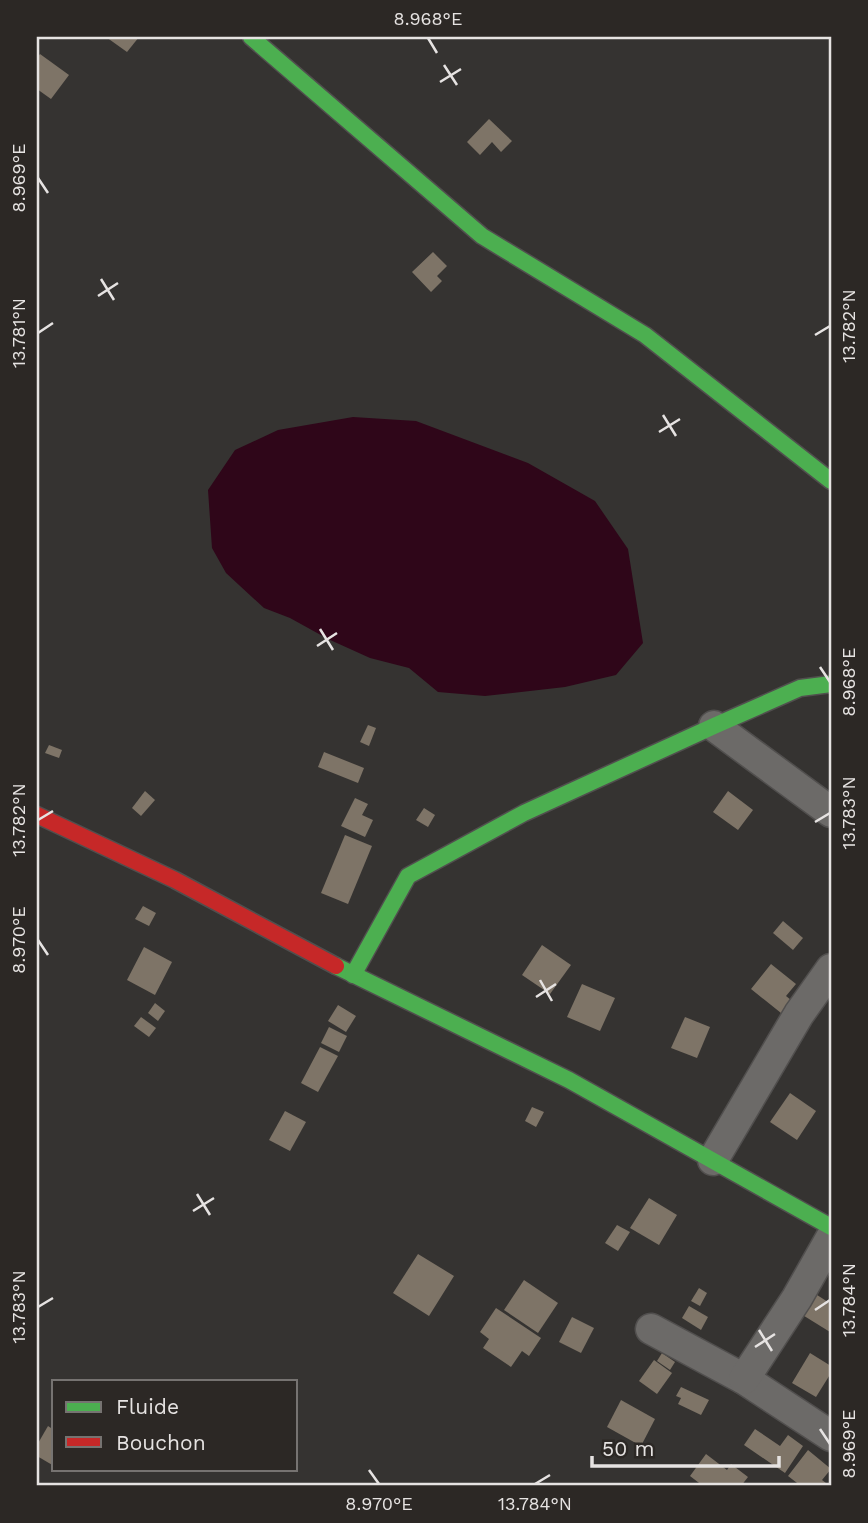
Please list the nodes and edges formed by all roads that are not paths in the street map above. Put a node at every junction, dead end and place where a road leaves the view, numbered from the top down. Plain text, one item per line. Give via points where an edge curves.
1 (251, 37) edge
2 (831, 481) edge
3 (831, 684) edge
4 (714, 726) junction
5 (831, 812) edge
6 (37, 815) edge
7 (831, 969) edge
8 (353, 975) junction
9 (713, 1160) junction
10 (831, 1227) edge
11 (831, 1238) edge
12 (651, 1329) dead end
13 (744, 1379) junction
14 (831, 1436) edge

1 - 2 street via 482,236 645,335
3 - 4 street via 800,688
4 - 5 street
4 - 8 street via 524,813 408,876
6 - 8 street via 175,880
7 - 9 street via 799,1014
8 - 9 street via 569,1080
9 - 10 street
11 - 13 street
12 - 13 street
13 - 14 street

